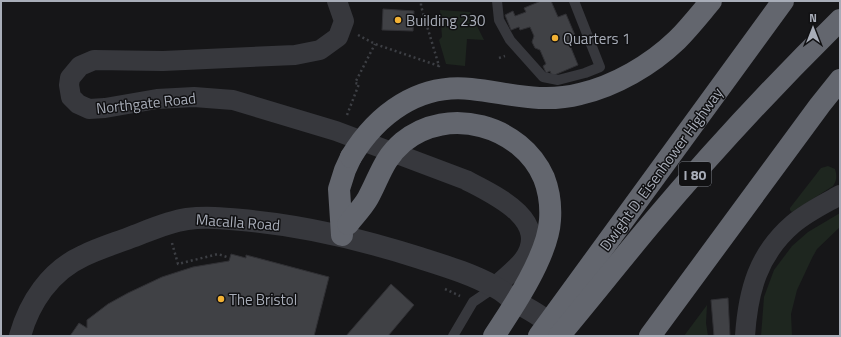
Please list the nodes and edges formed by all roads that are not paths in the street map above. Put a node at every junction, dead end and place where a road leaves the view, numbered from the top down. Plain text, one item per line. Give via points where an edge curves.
1 (338, 1) edge
2 (496, 1) edge
3 (574, 1) edge
4 (711, 1) edge
5 (783, 1) edge
6 (840, 20) edge
7 (840, 80) edge
8 (840, 195) edge
9 (344, 227) junction
10 (495, 287) junction
11 (20, 336) edge
12 (452, 336) edge
13 (494, 336) edge
14 (539, 336) edge
15 (558, 336) edge
16 (650, 336) edge
17 (745, 336) edge

1 - 10 street, Northgate Road via 344,21 338,37 320,50 295,55 163,61 94,60 80,66 70,78 71,97 89,109 156,99 194,97 233,100 336,131 466,180 516,210 530,229 531,240 523,260
2 - 3 lane via 499,20 510,40 543,77 558,80 585,74 600,67
4 - 9 highway, bridge via 666,50 632,73 596,89 580,94 530,98 470,88 454,88 425,94 401,105 378,122 351,157 339,189
5 - 14 highway, Dwight D. Eisenhower Highway / I 80, bridge
6 - 15 highway, Dwight D. Eisenhower Highway / I 80, bridge via 720,146
7 - 16 highway
8 - 17 street via 794,224 771,247 761,263 752,289
9 - 10 street, Macalla Road via 380,245 458,271
9 - 11 street, Macalla Road via 217,218 168,223 81,256 63,268 50,280 33,303
9 - 13 highway, bridge via 366,202 388,158 404,141 423,130 444,123 465,122 489,129 515,142 536,164 544,178 548,192 550,221 544,247 529,278
10 - 12 lane via 473,302
10 - 15 street, Macalla Road via 539,314

